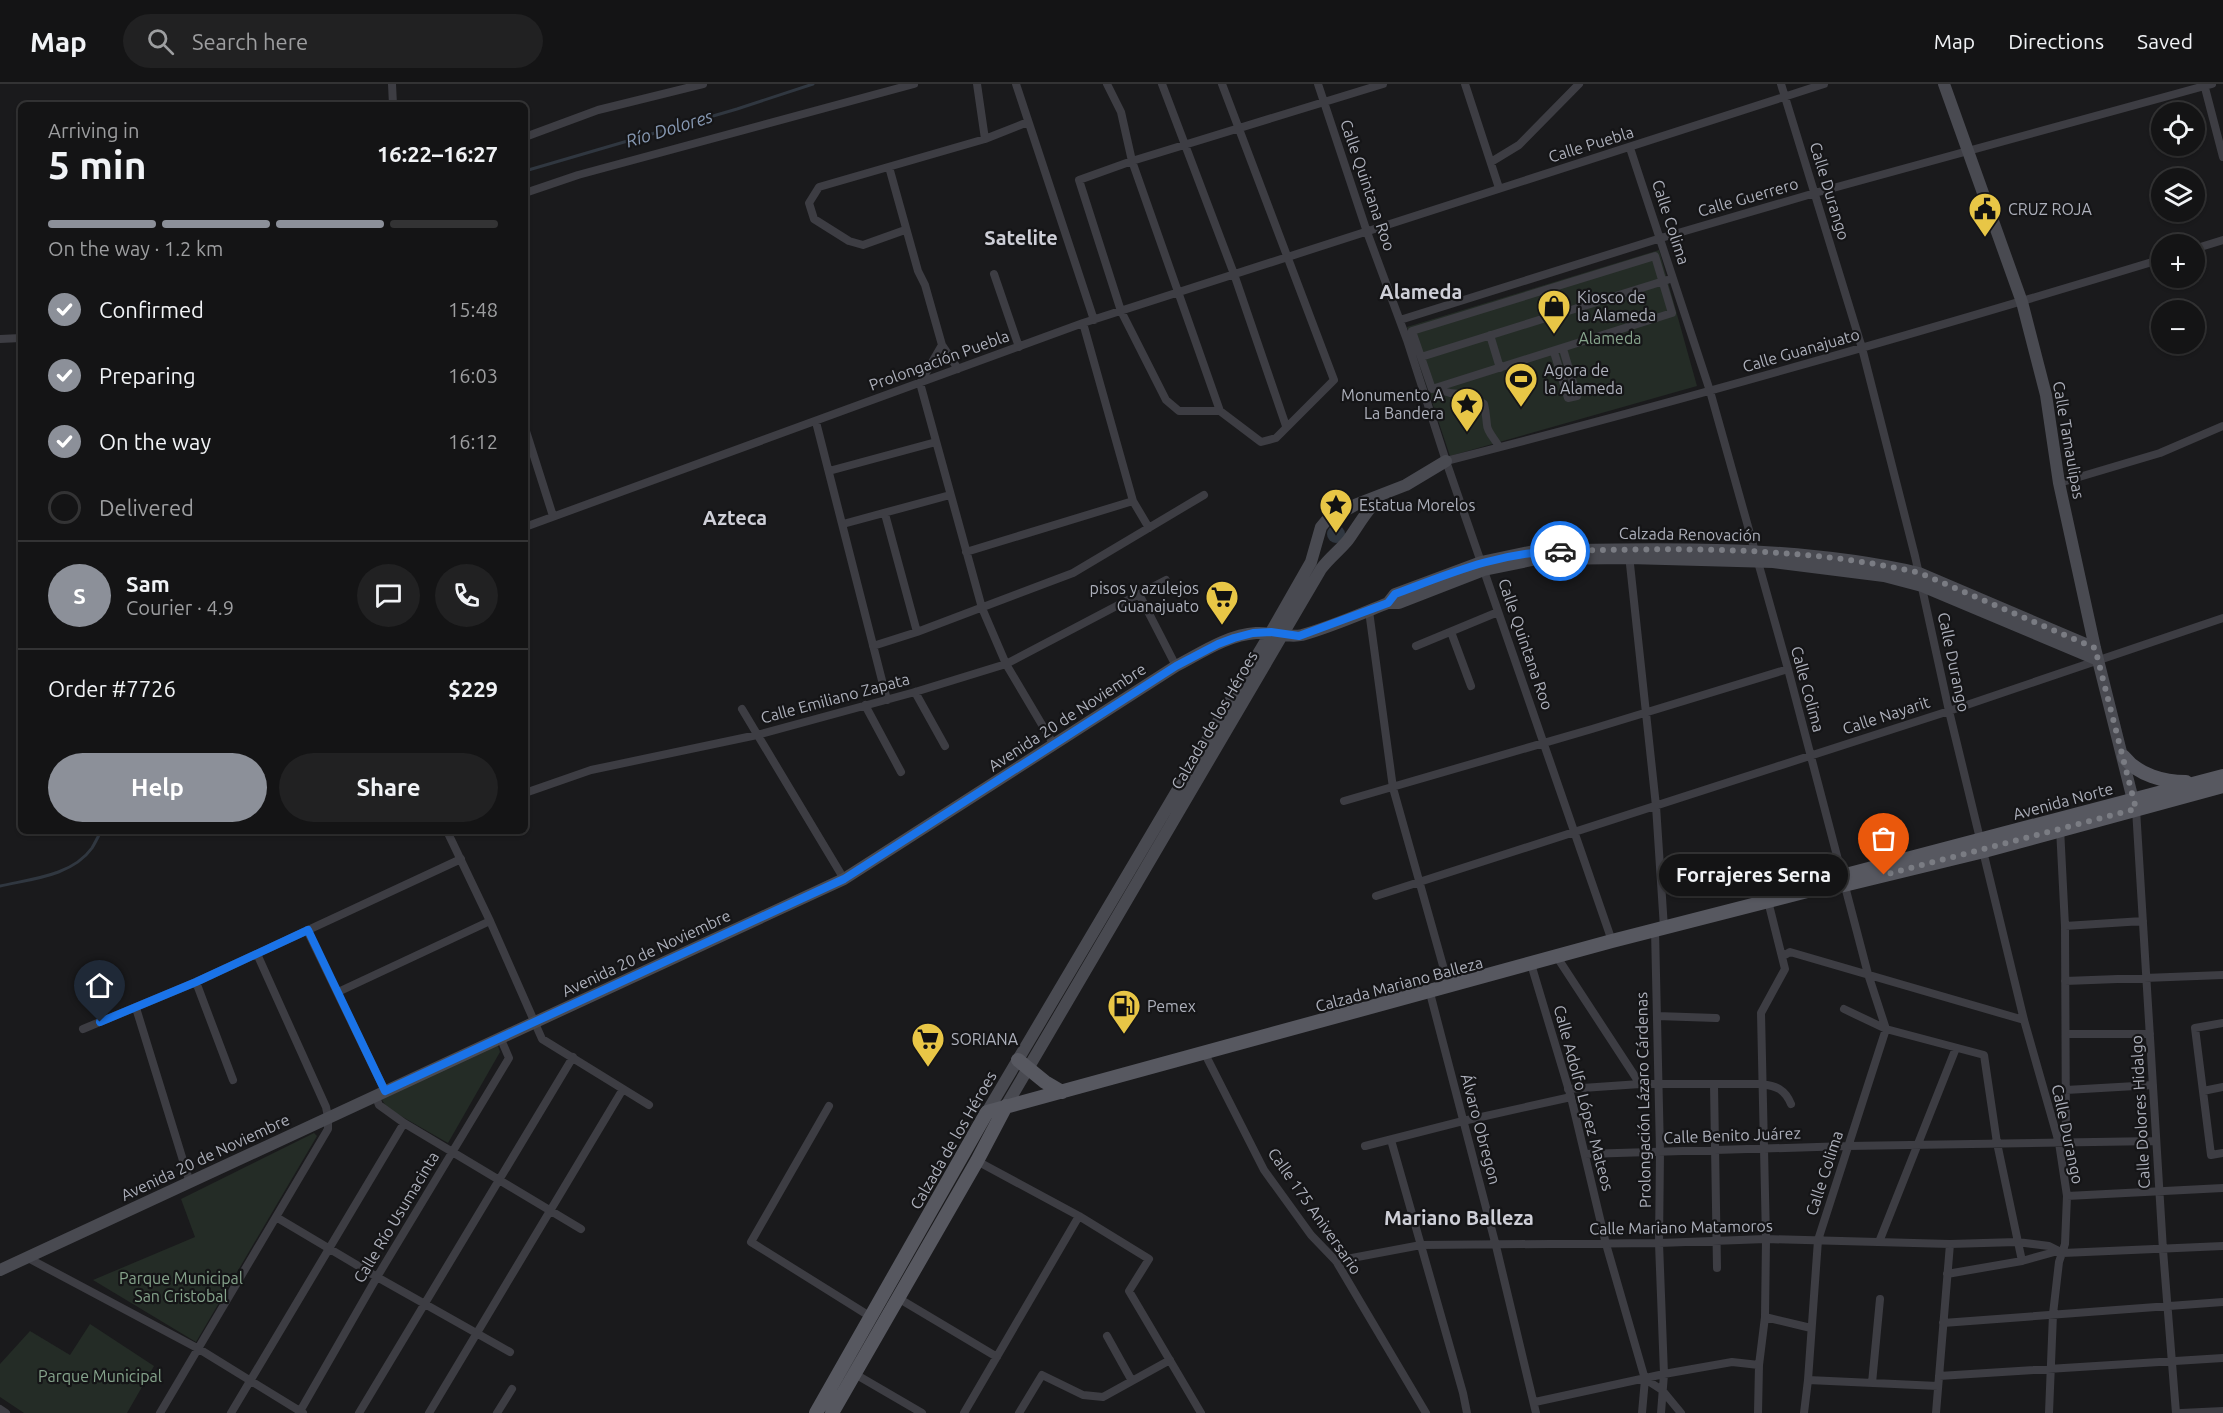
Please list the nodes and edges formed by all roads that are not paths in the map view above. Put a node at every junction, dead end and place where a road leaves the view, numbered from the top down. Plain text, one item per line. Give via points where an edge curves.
1 (392, 84) edge
2 (703, 84) edge
3 (914, 84) edge
4 (977, 84) edge
5 (1016, 84) edge
6 (1107, 84) edge
7 (1162, 84) edge
8 (1222, 84) edge
9 (1318, 84) edge
10 (1383, 84) edge
11 (1465, 84) edge
12 (1579, 84) edge
13 (1780, 84) edge
14 (1824, 84) edge
15 (1944, 84) edge
16 (2207, 85) edge
17 (1785, 96) junction
18 (1324, 101) junction
19 (393, 102) edge
20 (1029, 122) junction
21 (1238, 128) junction
22 (528, 135) edge
23 (985, 140) junction
24 (1184, 145) junction
25 (1630, 148) junction
26 (1966, 150) junction
27 (2223, 157) edge
28 (1132, 161) junction
29 (1491, 162) junction
30 (889, 167) junction
31 (1499, 188) junction
32 (528, 192) edge
33 (1815, 193) junction
34 (906, 230) junction
35 (1366, 232) junction
36 (1661, 238) junction
37 (2223, 240) edge
38 (2205, 246) edge
39 (1288, 258) junction
40 (2151, 262) edge
41 (994, 274) dead end
42 (1234, 274) junction
43 (1673, 278) junction
44 (1663, 281) junction
45 (1178, 293) junction
46 (2022, 302) junction
47 (1121, 311) junction
48 (1094, 320) junction
49 (1400, 320) junction
50 (1083, 323) junction
51 (1490, 335) junction
52 (18, 338) edge
53 (0, 339) edge
54 (942, 345) junction
55 (1019, 346) junction
56 (1862, 348) junction
57 (1563, 349) junction
58 (1554, 352) junction
59 (1421, 357) junction
60 (1500, 368) junction
61 (958, 369) junction
62 (1474, 376) junction
63 (920, 383) junction
64 (1434, 388) junction
65 (1710, 391) junction
66 (1461, 393) junction
67 (1220, 411) junction
68 (816, 422) junction
69 (1286, 426) junction
70 (2223, 426) edge
71 (528, 437) edge
72 (936, 442) junction
73 (1499, 447) junction
74 (1446, 461) junction
75 (829, 471) junction
76 (2059, 483) junction
77 (951, 495) junction
78 (1204, 495) dead end
79 (1380, 497) junction
80 (1133, 501) junction
81 (885, 514) junction
82 (554, 516) junction
83 (1334, 516) junction
84 (843, 524) junction
85 (528, 526) edge
86 (1149, 528) junction
87 (1320, 532) junction
88 (1350, 535) junction
89 (1339, 547) junction
90 (966, 552) junction
91 (1629, 554) junction
92 (1757, 556) junction
93 (1482, 566) junction
94 (1166, 580) dead end
95 (1921, 580) junction
96 (1139, 594) junction
97 (982, 608) junction
98 (1369, 611) junction
99 (1498, 612) junction
100 (2223, 618) edge
101 (917, 632) junction
102 (1451, 632) junction
103 (1277, 633) junction
104 (873, 646) junction
105 (1416, 646) dead end
106 (2096, 654) junction
107 (1006, 664) junction
108 (1176, 666) junction
109 (1788, 669) junction
110 (1471, 686) dead end
111 (915, 692) junction
112 (887, 700) junction
113 (865, 705) junction
114 (742, 709) dead end
115 (1949, 711) junction
116 (1646, 712) junction
117 (757, 735) junction
118 (1544, 742) junction
119 (1054, 745) junction
120 (945, 747) dead end
121 (1810, 756) junction
122 (2124, 758) junction
123 (901, 772) dead end
124 (2223, 776) edge
125 (2200, 782) junction
126 (2223, 786) edge
127 (1394, 788) junction
128 (528, 792) edge
129 (1344, 801) dead end
130 (2134, 804) junction
131 (1656, 806) junction
132 (2060, 828) junction
133 (1575, 832) junction
134 (449, 834) edge
135 (1983, 846) junction
136 (461, 858) junction
137 (844, 879) junction
138 (1843, 881) junction
139 (1421, 882) junction
140 (1376, 896) dead end
141 (1768, 901) junction
142 (490, 921) junction
143 (2143, 921) junction
144 (2065, 926) junction
145 (1659, 929) junction
146 (308, 930) junction
147 (1612, 941) junction
148 (256, 954) junction
149 (1783, 956) junction
150 (1557, 957) junction
151 (1531, 964) junction
152 (1868, 974) junction
153 (2223, 975) edge
154 (2147, 978) junction
155 (2065, 981) junction
156 (196, 982) junction
157 (1449, 987) junction
158 (338, 992) junction
159 (1430, 993) junction
160 (136, 1008) junction
161 (1844, 1008) dead end
162 (1657, 1016) junction
163 (1716, 1018) dead end
164 (2024, 1020) junction
165 (535, 1023) junction
166 (2223, 1023) edge
167 (83, 1029) dead end
168 (1886, 1029) junction
169 (2066, 1034) junction
170 (2150, 1034) junction
171 (500, 1037) junction
172 (1956, 1048) junction
173 (1205, 1054) junction
174 (573, 1057) junction
175 (1023, 1065) junction
176 (233, 1080) dead end
177 (1640, 1083) junction
178 (1657, 1083) junction
179 (1762, 1084) junction
180 (1714, 1085) junction
181 (2153, 1085) junction
182 (2223, 1087) edge
183 (623, 1089) junction
184 (2066, 1090) junction
185 (2203, 1091) junction
186 (1062, 1092) junction
187 (380, 1093) junction
188 (1569, 1093) junction
189 (1791, 1104) dead end
190 (649, 1106) dead end
191 (829, 1106) dead end
192 (1006, 1106) junction
193 (987, 1112) junction
194 (328, 1117) junction
195 (1463, 1121) junction
196 (404, 1123) junction
197 (1391, 1140) junction
198 (2156, 1141) junction
199 (1997, 1143) junction
200 (2062, 1143) junction
201 (1916, 1145) junction
202 (1365, 1146) dead end
203 (1848, 1146) junction
204 (1764, 1149) junction
205 (1716, 1150) junction
206 (452, 1152) junction
207 (1660, 1152) junction
208 (2223, 1153) edge
209 (1585, 1154) junction
210 (977, 1161) junction
211 (499, 1180) junction
212 (190, 1183) junction
213 (2223, 1188) edge
214 (2159, 1191) junction
215 (2067, 1196) junction
216 (550, 1211) junction
217 (1079, 1216) junction
218 (276, 1217) junction
219 (581, 1229) dead end
220 (1766, 1239) junction
221 (1717, 1240) junction
222 (1818, 1240) junction
223 (1879, 1242) junction
224 (2017, 1242) junction
225 (1659, 1243) junction
226 (1606, 1244) junction
227 (1950, 1244) junction
228 (1421, 1245) junction
229 (1496, 1246) junction
230 (2223, 1246) edge
231 (329, 1248) junction
232 (2163, 1250) junction
233 (2061, 1252) junction
234 (28, 1258) junction
235 (1336, 1261) junction
236 (2022, 1261) junction
237 (1717, 1269) dead end
238 (0, 1270) edge
239 (1947, 1274) junction
240 (377, 1277) junction
241 (898, 1298) junction
242 (1880, 1299) dead end
243 (2223, 1302) edge
244 (425, 1303) junction
245 (2168, 1304) junction
246 (2053, 1314) junction
247 (871, 1317) junction
248 (1765, 1317) junction
249 (1943, 1323) junction
250 (1811, 1328) junction
251 (477, 1333) junction
252 (1107, 1336) dead end
253 (198, 1349) junction
254 (510, 1352) dead end
255 (997, 1357) junction
256 (2223, 1358) edge
257 (1170, 1360) junction
258 (2172, 1361) junction
259 (1759, 1365) junction
260 (2052, 1369) junction
261 (855, 1374) junction
262 (1664, 1374) junction
263 (1939, 1376) junction
264 (1645, 1379) junction
265 (250, 1380) junction
266 (1132, 1380) junction
267 (1808, 1380) junction
268 (1872, 1383) junction
269 (1938, 1386) junction
270 (512, 1389) dead end
271 (1662, 1390) junction
272 (1535, 1402) junction
273 (0, 1409) edge
274 (2223, 1411) edge
275 (301, 1412) edge
276 (6, 1413) edge
277 (160, 1413) edge
278 (231, 1413) edge
279 (359, 1413) edge
280 (429, 1413) edge
281 (497, 1413) edge
282 (816, 1413) edge
283 (832, 1413) edge
284 (922, 1413) edge
285 (964, 1413) edge
286 (1019, 1413) edge
287 (1201, 1413) edge
288 (1426, 1413) edge
289 (1467, 1413) edge
290 (1536, 1413) edge
291 (1642, 1413) edge
292 (1661, 1413) edge
293 (1681, 1413) edge
294 (1758, 1413) edge
295 (1804, 1413) edge
296 (1936, 1413) edge
297 (2049, 1413) edge
298 (2178, 1413) edge

1 - 19 street
2 - 22 street via 598,110
3 - 32 street
4 - 23 street
5 - 20 street
6 - 28 street via 1121,112
7 - 24 street
8 - 21 street
9 - 18 street, Calle Quintana Roo
10 - 18 street
11 - 29 street
12 - 29 street via 1520,145
13 - 17 street, Calle Durango
14 - 17 street, Calle Puebla
15 - 26 street, Calle Tamaulipas
16 - 26 street, Calle Guerrero
16 - 27 street
17 - 25 street, Calle Puebla
17 - 33 street, Calle Durango
18 - 21 street
18 - 35 street, Calle Quintana Roo
20 - 23 street
20 - 48 street
21 - 24 street
21 - 39 street
23 - 30 street
24 - 28 street
24 - 42 street
25 - 31 street, Calle Puebla
25 - 36 street, Calle Colima
26 - 33 street, Calle Guerrero
26 - 46 street, Calle Tamaulipas
28 - 45 street
28 - 47 street via 1079,180
29 - 31 street
30 - 34 street
30 - 34 street via 819,187 809,203 814,219 849,241 863,245
31 - 35 street, Calle Puebla
33 - 36 street, Calle Guerrero
33 - 56 street, Calle Durango
34 - 54 street
35 - 39 street, Prolongación Puebla
35 - 49 street, Calle Quintana Roo
36 - 43 street, Calle Colima
36 - 49 street, Calle Guerrero
37 - 38 street
39 - 42 street, Prolongación Puebla
39 - 69 street via 1334,380
40 - 46 street, Calle Guanajuato
41 - 55 street
42 - 45 street, Prolongación Puebla
42 - 69 street
43 - 44 street
43 - 65 street, Calle Colima
44 - 51 street
44 - 57 street via 1672,313
44 - 59 street via 1655,256 1412,331
45 - 47 street, Prolongación Puebla
45 - 67 street
46 - 56 street, Calle Guanajuato
46 - 76 street, Calle Tamaulipas via 2046,395
47 - 48 street, Prolongación Puebla
47 - 67 street via 1166,400 1179,411
48 - 50 street, Prolongación Puebla
49 - 74 street, Calle Quintana Roo
50 - 55 street, Prolongación Puebla
50 - 80 street
51 - 59 street
51 - 60 street
52 - 53 street
54 - 61 street
54 - 63 street
55 - 61 street, Prolongación Puebla
56 - 65 street, Calle Guanajuato
56 - 95 street, Calle Durango
57 - 58 street
57 - 58 street via 1577,396 1568,398
58 - 60 street
59 - 64 street
60 - 62 street
61 - 63 street, Prolongación Puebla
62 - 64 street
62 - 66 street
63 - 68 street, Prolongación Puebla
63 - 72 street
64 - 66 street
65 - 73 street, Calle Guanajuato
65 - 92 street, Calle Colima
66 - 73 street via 1484,404 1486,425
67 - 69 street via 1261,442 1276,438
68 - 75 street
68 - 82 street, Prolongación Puebla
70 - 76 street via 2160,453
71 - 82 street
72 - 75 street
72 - 77 street
73 - 74 street, Calle Guanajuato
74 - 79 street
74 - 93 street, Calle Quintana Roo
75 - 84 street
76 - 106 street, Calle Tamaulipas
77 - 81 street
77 - 90 street
78 - 86 street
79 - 83 street, Calzada de los Héroes
79 - 88 street, Calzada de los Héroes
80 - 86 street
80 - 90 street
81 - 84 street
81 - 101 street
82 - 85 street, Prolongación Puebla
83 - 87 street, Calzada de los Héroes
83 - 88 street via 1350,526
84 - 104 street
86 - 97 street via 1073,573
87 - 89 street via 1322,541
87 - 103 street, Calzada de los Héroes via 1311,562
88 - 89 street, Calzada de los Héroes
89 - 103 street, Calzada de los Héroes
90 - 97 street
91 - 92 street, Calzada Renovación
91 - 93 street, Calzada Renovación via 1535,551
91 - 116 street, Prolongación Lázaro Cárdenas
92 - 95 street, Calzada Renovación via 1776,552 1876,565
92 - 109 street, Calle Colima
93 - 98 street, Calzada Renovación via 1395,594 1388,603
93 - 99 street, Calle Quintana Roo
94 - 96 street, Calle Emiliano Zapata
95 - 106 street, Calzada Renovación
95 - 115 street, Calle Durango
96 - 107 street, Calle Emiliano Zapata
96 - 108 street
97 - 101 street
97 - 107 street
98 - 103 street, Calzada Renovación via 1299,636
98 - 127 street
99 - 102 street
99 - 118 street, Calle Quintana Roo
100 - 106 street, Calle Nayarit
101 - 104 street
102 - 105 street
102 - 110 street
103 - 108 street, Avenida 20 de Noviembre via 1234,638
103 - 175 street, Calzada de los Héroes
104 - 112 street
106 - 115 street, Calle Nayarit
106 - 122 street, Calle Tamaulipas
107 - 111 street, Calle Emiliano Zapata
107 - 119 street
108 - 119 street, Avenida 20 de Noviembre
109 - 116 street
109 - 121 street, Calle Colima
111 - 112 street, Calle Emiliano Zapata
111 - 120 street
112 - 113 street, Calle Emiliano Zapata
113 - 117 street, Calle Emiliano Zapata
113 - 123 street
114 - 117 street
115 - 121 street, Calle Nayarit
115 - 135 street, Calle Durango
116 - 118 street
116 - 131 street, Prolongación Lázaro Cárdenas
117 - 128 street, Calle Emiliano Zapata via 591,770
117 - 137 street
118 - 127 street
118 - 133 street, Calle Quintana Roo
119 - 137 street, Avenida 20 de Noviembre
121 - 131 street, Calle Nayarit
121 - 138 street, Calle Colima
122 - 125 main road via 2152,776 2175,782
122 - 130 street, Calle Tamaulipas
124 - 125 main road, Avenida Norte
125 - 130 main road, Avenida Norte
126 - 130 main road, Avenida Norte
127 - 129 street
127 - 139 street
130 - 132 main road, Avenida Norte
130 - 135 main road, Avenida Norte
130 - 143 street, Calle Dolores Hidalgo
131 - 133 street, Calle Nayarit
131 - 145 street, Prolongación Lázaro Cárdenas
132 - 135 main road, Avenida Norte
132 - 144 street
133 - 139 street, Calle Nayarit
133 - 147 street, Calle Quintana Roo
134 - 136 street
135 - 138 main road, Calzada Mariano Balleza
135 - 164 street, Calle Durango
136 - 142 street
136 - 146 street
137 - 165 street, Avenida 20 de Noviembre
138 - 141 main road, Calzada Mariano Balleza
138 - 152 street, Calle Colima
139 - 140 street, Calle Nayarit
139 - 157 street
141 - 145 main road, Calzada Mariano Balleza
141 - 149 street
142 - 158 street
142 - 165 street
143 - 144 street
143 - 154 street, Calle Dolores Hidalgo
144 - 155 street
145 - 147 main road, Calzada Mariano Balleza
145 - 162 street, Prolongación Lázaro Cárdenas
146 - 148 street
146 - 158 street
147 - 150 main road, Calzada Mariano Balleza
148 - 156 street
148 - 194 street
149 - 152 street via 1790,952
149 - 179 street via 1785,969 1761,1013
150 - 151 main road, Calzada Mariano Balleza
150 - 177 street
151 - 157 main road, Calzada Mariano Balleza
151 - 188 street, Calle Adolfo López Mateos
152 - 164 street
152 - 168 street, Calle Colima
153 - 154 street
154 - 155 street
154 - 170 street, Calle Dolores Hidalgo
155 - 169 street
156 - 160 street
156 - 176 street
157 - 159 main road, Calzada Mariano Balleza
158 - 187 street
159 - 173 main road, Calzada Mariano Balleza
159 - 195 street, Álvaro Obregon
160 - 167 street
160 - 212 street
161 - 168 street
162 - 163 street
162 - 178 street, Prolongación Lázaro Cárdenas
164 - 200 street, Calle Durango
165 - 171 street, Avenida 20 de Noviembre
165 - 174 street via 542,1039
166 - 185 street via 2195,1029
168 - 172 street
168 - 203 street, Calle Colima
169 - 170 street
169 - 184 street
170 - 181 street, Calle Dolores Hidalgo
171 - 187 street, Avenida 20 de Noviembre
171 - 206 street, Calle Río Usumacinta via 509,1058
172 - 199 street via 1984,1055
172 - 201 street
173 - 186 main road, Calzada Mariano Balleza
173 - 235 street, Calle 175 Aniversario via 1264,1170 1311,1235
174 - 183 street
174 - 211 street
175 - 186 main road
175 - 192 street, Calzada de los Héroes
175 - 193 street, Calzada de los Héroes
177 - 178 street
177 - 188 street
178 - 180 street
178 - 207 street, Prolongación Lázaro Cárdenas
179 - 180 street
179 - 189 street via 1778,1087
179 - 204 street
180 - 205 street
181 - 184 street
181 - 198 street, Calle Dolores Hidalgo
182 - 185 street
183 - 190 street
183 - 216 street
184 - 200 street
185 - 208 street via 2211,1155
186 - 192 main road, Calzada Mariano Balleza
187 - 194 street, Avenida 20 de Noviembre
187 - 196 street via 379,1105
188 - 195 street
188 - 209 street, Calle Adolfo López Mateos
191 - 247 street via 751,1242
192 - 193 main road, Calzada Mariano Balleza
192 - 210 main road, Calzada de los Héroes
193 - 247 main road, Calzada de los Héroes
194 - 212 street, Avenida 20 de Noviembre
194 - 218 street via 328,1129
195 - 197 street
195 - 229 street, Álvaro Obregon
196 - 206 street
196 - 231 street
197 - 202 street
197 - 228 street
198 - 200 street, Calle Benito Juárez
198 - 214 street, Calle Dolores Hidalgo
199 - 200 street, Calle Benito Juárez
199 - 201 street, Calle Benito Juárez
199 - 224 street
200 - 215 street, Calle Durango
201 - 203 street, Calle Benito Juárez
201 - 223 street
203 - 204 street, Calle Benito Juárez
203 - 222 street, Calle Colima
204 - 205 street, Calle Benito Juárez
204 - 220 street
205 - 207 street, Calle Benito Juárez
205 - 221 street
206 - 211 street
206 - 240 street, Calle Río Usumacinta
207 - 209 street, Calle Benito Juárez
207 - 225 street, Prolongación Lázaro Cárdenas
209 - 226 street, Calle Adolfo López Mateos
210 - 217 street
210 - 241 main road, Calzada de los Héroes
211 - 216 street
211 - 244 street
212 - 234 street, Avenida 20 de Noviembre
213 - 214 street
214 - 215 street
214 - 232 street, Calle Dolores Hidalgo
215 - 233 street, Calle Durango via 2065,1244
216 - 219 street
216 - 251 street
217 - 255 street
217 - 257 street via 1149,1259 1129,1291
218 - 231 street
218 - 253 street
220 - 221 street, Calle Mariano Matamoros
220 - 222 street, Calle Mariano Matamoros
220 - 248 street
221 - 225 street, Calle Mariano Matamoros
221 - 237 street
222 - 223 street, Calle Mariano Matamoros
222 - 250 street, Calle Colima
223 - 227 street, Calle Mariano Matamoros
224 - 227 street, Calle Mariano Matamoros
224 - 233 street, Calle Mariano Matamoros via 2049,1246
224 - 236 street
225 - 226 street, Calle Mariano Matamoros
225 - 262 street, Prolongación Lázaro Cárdenas
226 - 229 street, Calle Mariano Matamoros
226 - 264 street, Calle Adolfo López Mateos
227 - 239 street
228 - 229 street, Calle Mariano Matamoros
228 - 235 street, Calle Mariano Matamoros
228 - 289 street
229 - 272 street, Álvaro Obregon
230 - 232 street
231 - 240 street
231 - 265 street
232 - 233 street
232 - 245 street, Calle Dolores Hidalgo
233 - 236 street
233 - 246 street, Calle Durango
234 - 238 street, Avenida 20 de Noviembre
234 - 253 street
235 - 288 street, Calle 175 Aniversario
236 - 239 street
239 - 249 street
240 - 244 street
240 - 275 street, Calle Río Usumacinta
241 - 255 street
241 - 261 main road, Calzada de los Héroes
242 - 268 street
243 - 245 street
244 - 251 street
244 - 279 street
245 - 246 street
245 - 258 street, Calle Dolores Hidalgo
246 - 249 street
246 - 260 street, Calle Durango
247 - 282 main road, Calzada de los Héroes
248 - 250 street
248 - 259 street
249 - 263 street
250 - 267 street, Calle Colima
251 - 254 street
251 - 280 street
252 - 266 street
253 - 265 street
253 - 277 street
255 - 285 street
256 - 258 street
257 - 266 street
257 - 287 street
258 - 260 street
258 - 298 street, Calle Dolores Hidalgo
259 - 262 street via 1732,1362
259 - 294 street
260 - 263 street
260 - 297 street, Calle Durango
261 - 283 main road, Calzada de los Héroes
261 - 284 street
262 - 264 street
262 - 271 street, Prolongación Lázaro Cárdenas
263 - 269 street
264 - 271 street
264 - 272 street
264 - 291 street
265 - 275 street
265 - 278 street
266 - 286 street via 1103,1397 1083,1395 1042,1375
267 - 268 street
267 - 295 street, Calle Colima
268 - 269 street
269 - 296 street
270 - 281 street
271 - 292 street, Prolongación Lázaro Cárdenas
271 - 293 street
272 - 290 street, Álvaro Obregon
273 - 276 street
274 - 298 street

